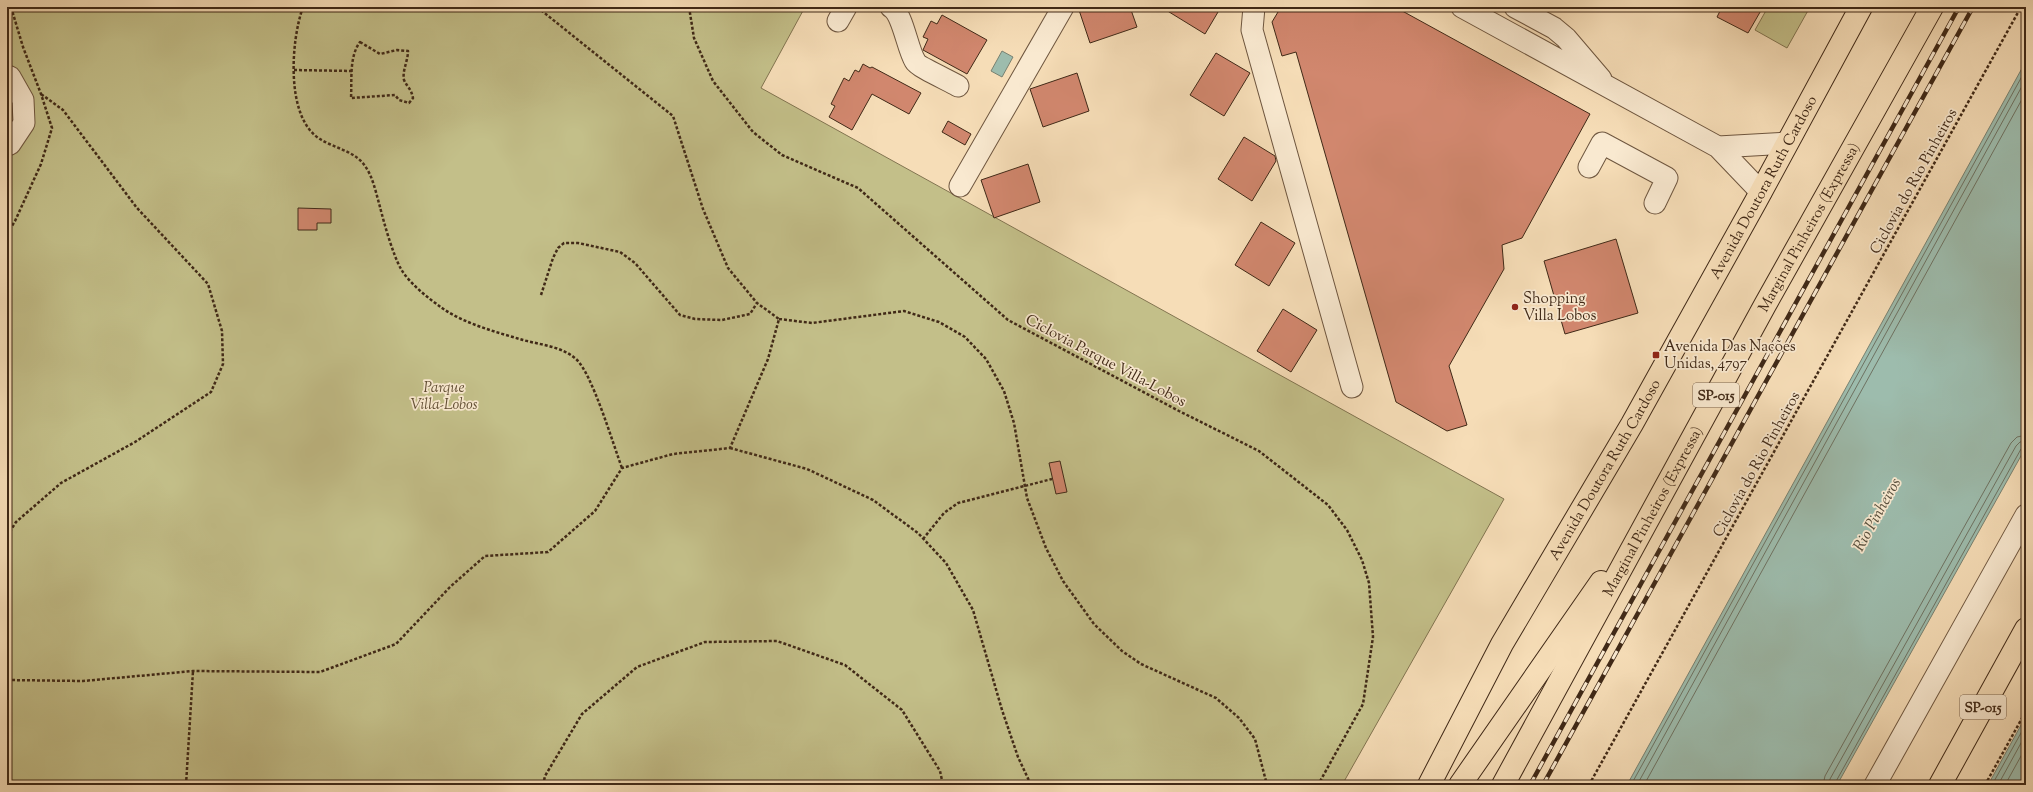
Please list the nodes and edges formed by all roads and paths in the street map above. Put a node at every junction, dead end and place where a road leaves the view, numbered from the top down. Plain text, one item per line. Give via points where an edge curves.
1 (302, 7) edge
2 (537, 7) edge
3 (689, 7) edge
4 (891, 7) edge
5 (1063, 7) edge
6 (1254, 7) edge
7 (1462, 7) edge
8 (1515, 7) edge
9 (1862, 7) edge
10 (1932, 7) edge
11 (2021, 7) edge
12 (294, 70) junction
13 (352, 71) junction
14 (7, 76) edge
15 (958, 86) dead end
16 (1607, 88) junction
17 (41, 94) dead end
18 (1787, 143) junction
19 (7, 145) edge
20 (1718, 147) junction
21 (1589, 167) dead end
22 (960, 186) dead end
23 (1760, 192) junction
24 (1655, 203) dead end
25 (541, 294) dead end
26 (757, 303) junction
27 (779, 319) junction
28 (1352, 387) dead end
29 (730, 448) junction
30 (622, 468) junction
31 (1052, 479) dead end
32 (1025, 486) junction
33 (2026, 515) edge
34 (1650, 517) junction
35 (7, 536) edge
36 (923, 539) junction
37 (2026, 629) edge
38 (193, 671) junction
39 (7, 680) edge
40 (2026, 711) edge
41 (186, 785) edge
42 (543, 785) edge
43 (943, 785) edge
44 (1031, 785) edge
45 (1267, 785) edge
46 (1318, 785) edge
47 (1429, 785) edge
48 (1460, 785) edge
49 (1503, 785) edge
50 (1589, 785) edge
51 (1876, 785) edge
52 (1940, 785) edge
53 (1985, 785) edge

1 - 12 path via 295,39
2 - 26 path via 673,116 703,209 728,268
3 - 46 path, Ciclovia Parque Villa-Lobos via 694,38 713,81 753,132 782,155 858,188 1008,320 1259,451 1328,505 1347,530 1362,560 1369,583 1374,637 1363,704
4 - 15 lane via 901,22 904,37 915,63
5 - 22 lane
6 - 28 lane via 1252,30
7 - 16 lane
8 - 16 lane via 1554,28 1566,38
9 - 18 highway, Avenida Doutora Ruth Cardoso
10 - 34 highway, Marginal Pinheiros (Expressa) / SP-015 via 1765,304
11 - 50 path, Ciclovia do Rio Pinheiros
12 - 13 path
12 - 30 path via 297,104 305,125 319,139 350,153 365,164 401,269 420,290 443,308 472,324 558,348 576,359 587,374
13 - 13 path via 352,57 360,42 380,54 397,50 408,51 408,61 403,71 413,98 409,103 399,100 395,95 351,98
14 - 19 lane via 23,100 24,123
16 - 20 lane
17 - 35 path via 63,110 137,208 208,284 222,331 223,364 211,392 135,442 62,483 16,522
18 - 20 lane
18 - 23 highway, Avenida Doutora Ruth Cardoso
20 - 23 lane
21 - 24 lane via 1602,143 1667,178
23 - 47 highway, Avenida Doutora Ruth Cardoso via 1632,424 1502,644
25 - 26 path via 558,248 564,243 578,243 620,252 630,259 680,315 695,319 722,320 750,314
26 - 27 path
27 - 29 path via 768,359
27 - 32 path via 812,323 904,311 939,322 965,337 986,359 1004,391 1014,423
29 - 30 path via 673,454
29 - 36 path via 808,470 873,500
30 - 38 path via 595,511 548,552 485,556 450,587 396,644 320,672
31 - 32 path
32 - 36 path via 958,503 944,513
32 - 45 path via 1046,548 1063,581 1094,624 1122,651 1141,664 1216,698 1239,718 1255,739
33 - 51 lane
34 - 48 highway via 1584,605
34 - 49 highway, Marginal Pinheiros (Expressa) / SP-015
36 - 44 path via 946,563 973,610 1002,710 1018,757
37 - 52 highway, SP-015
38 - 39 path via 83,680
38 - 41 path
40 - 53 path
42 - 43 path via 545,776 582,714 637,668 705,642 777,641 845,665 902,710 940,771

